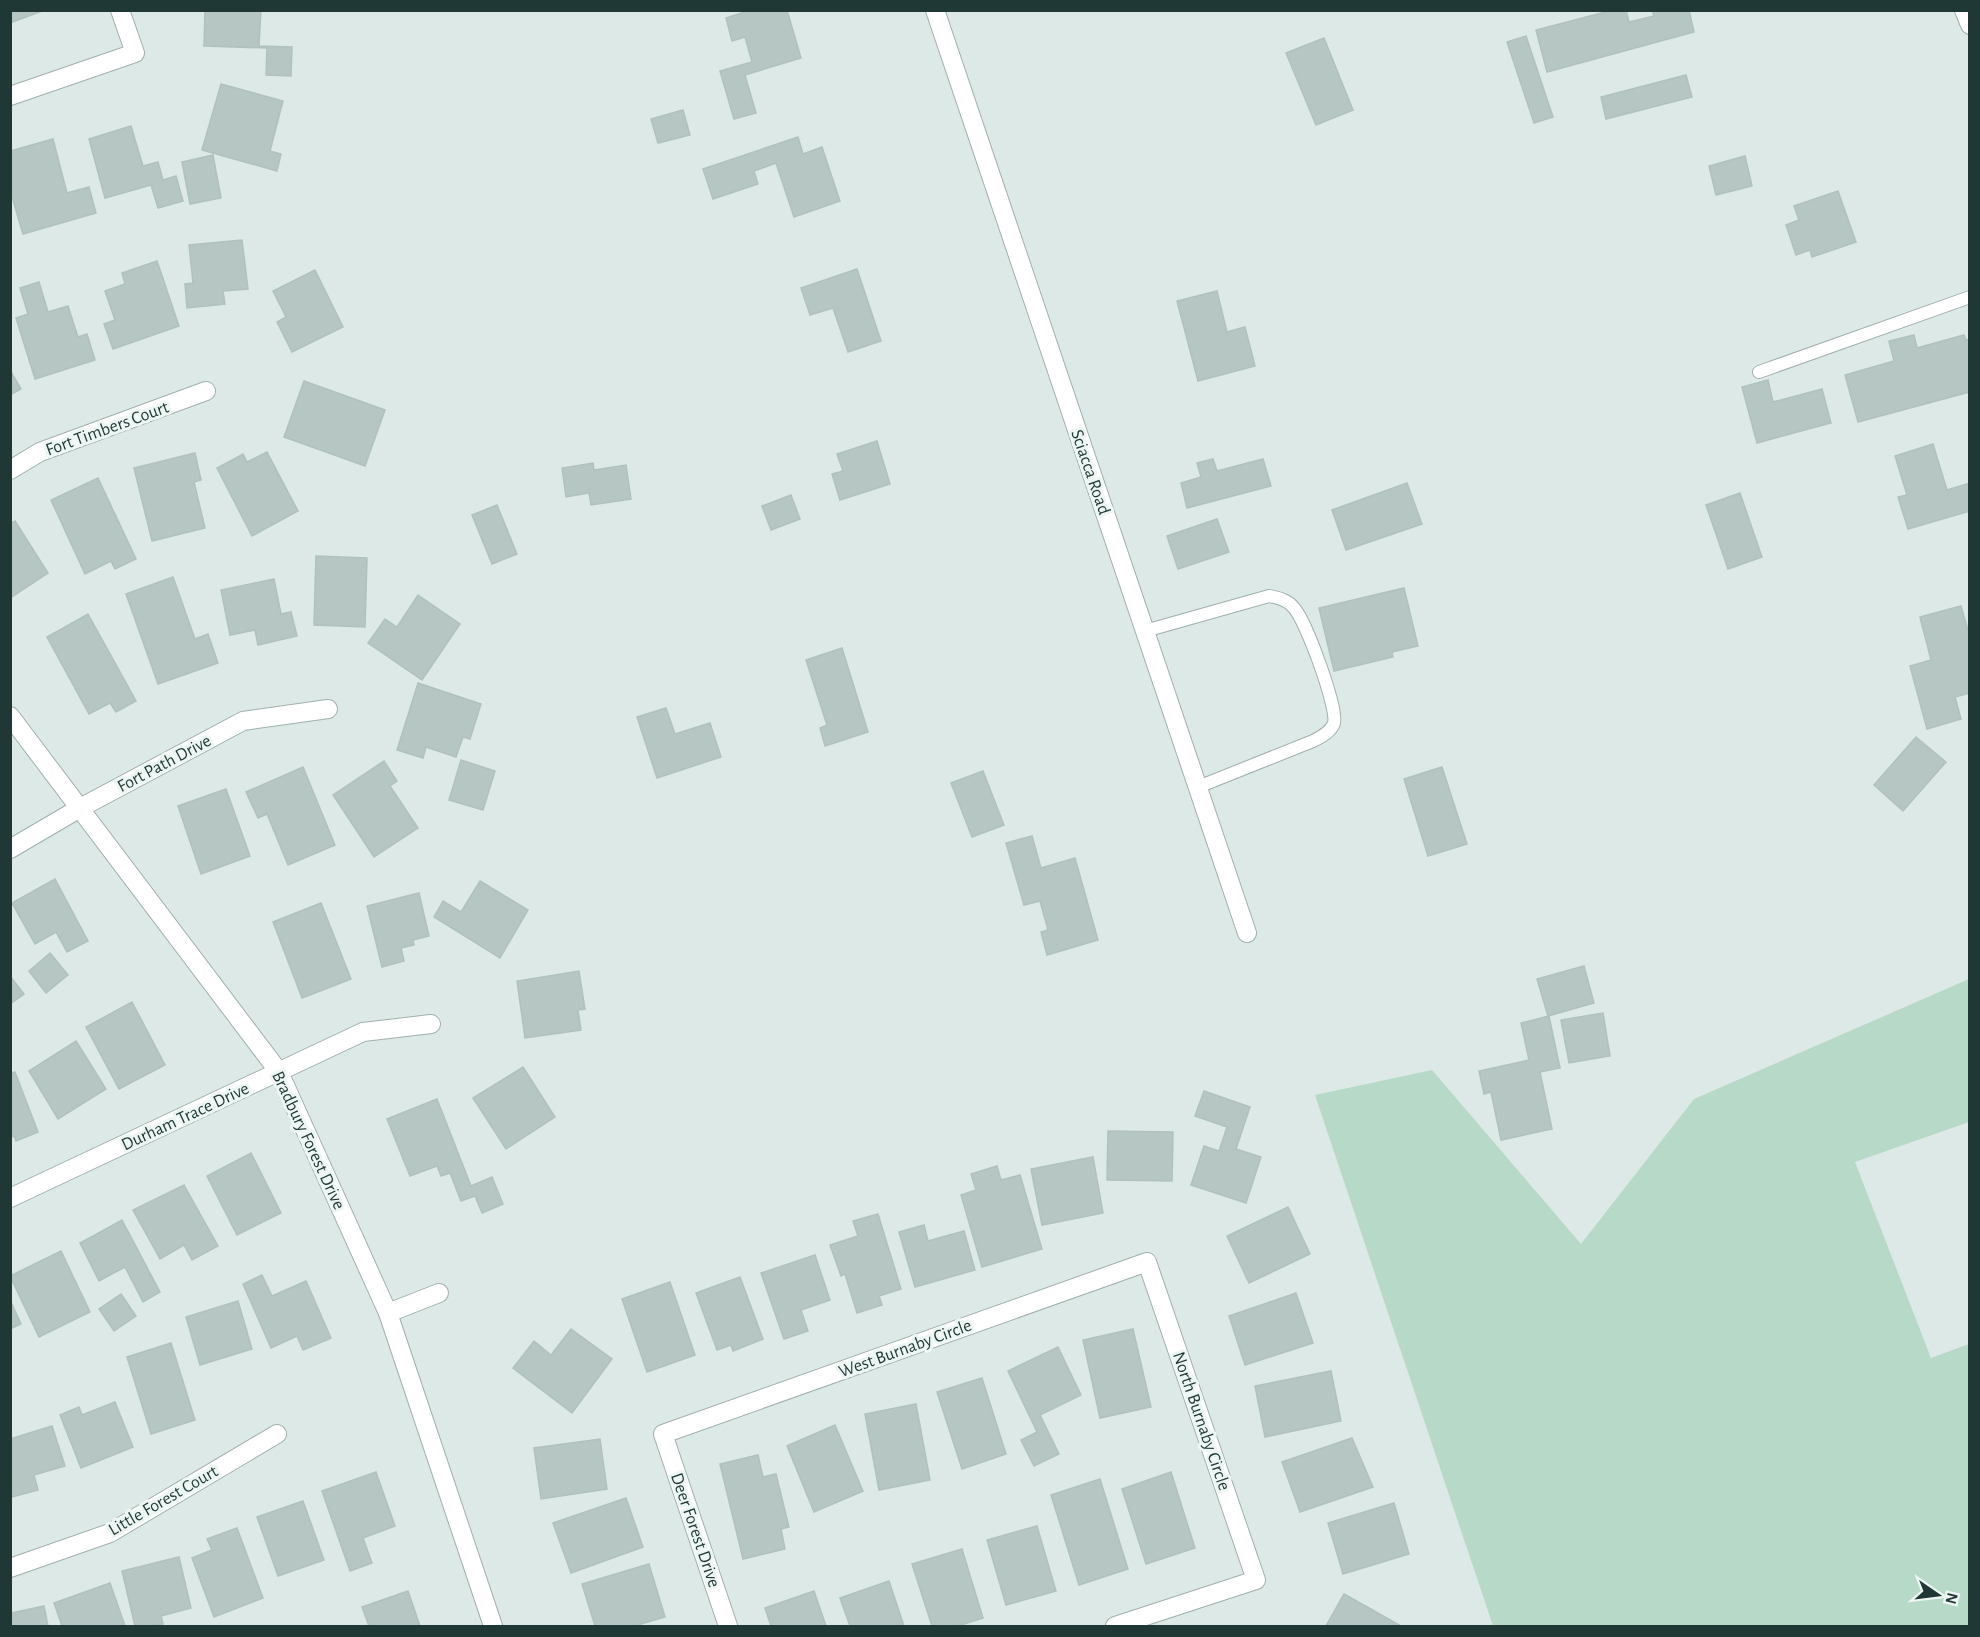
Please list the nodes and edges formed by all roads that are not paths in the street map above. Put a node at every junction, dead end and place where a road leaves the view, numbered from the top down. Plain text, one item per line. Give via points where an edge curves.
1 (120, 10) edge
2 (935, 10) edge
3 (1964, 10) edge
4 (1970, 25) edge
5 (10, 96) edge
6 (1970, 297) edge
7 (1759, 372) dead end
8 (206, 391) dead end
9 (10, 470) edge
10 (1145, 632) junction
11 (328, 710) dead end
12 (10, 716) edge
13 (1198, 787) junction
14 (80, 808) junction
15 (10, 849) edge
16 (1247, 933) dead end
17 (431, 1024) dead end
18 (279, 1072) junction
19 (10, 1198) edge
20 (1147, 1262) joint
21 (439, 1293) dead end
22 (388, 1312) junction
23 (277, 1434) dead end
24 (663, 1434) joint
25 (10, 1568) edge
26 (493, 1626) edge
27 (728, 1626) edge
28 (1115, 1626) edge

1 - 5 street via 135,53
2 - 10 street, Sciacca Road
3 - 4 street
6 - 7 lane
8 - 9 street, Fort Timbers Court via 40,452
10 - 13 street, Sciacca Road
10 - 13 lane via 1269,596 1294,607 1316,655 1332,706 1334,722 1329,732
11 - 14 street, Fort Path Drive via 243,721
12 - 14 street, Bradbury Forest Drive
13 - 16 street, Sciacca Road
14 - 15 street, Fort Path Drive
14 - 18 street, Bradbury Forest Drive
17 - 18 street, Durham Trace Drive via 363,1032
18 - 19 street, Durham Trace Drive
18 - 22 street, Bradbury Forest Drive
20 - 24 street, West Burnaby Circle
20 - 28 street, North Burnaby Circle via 1256,1580
21 - 22 street
22 - 26 street, Bradbury Forest Drive
23 - 25 street, Little Forest Court via 110,1533
24 - 27 street, Deer Forest Drive

